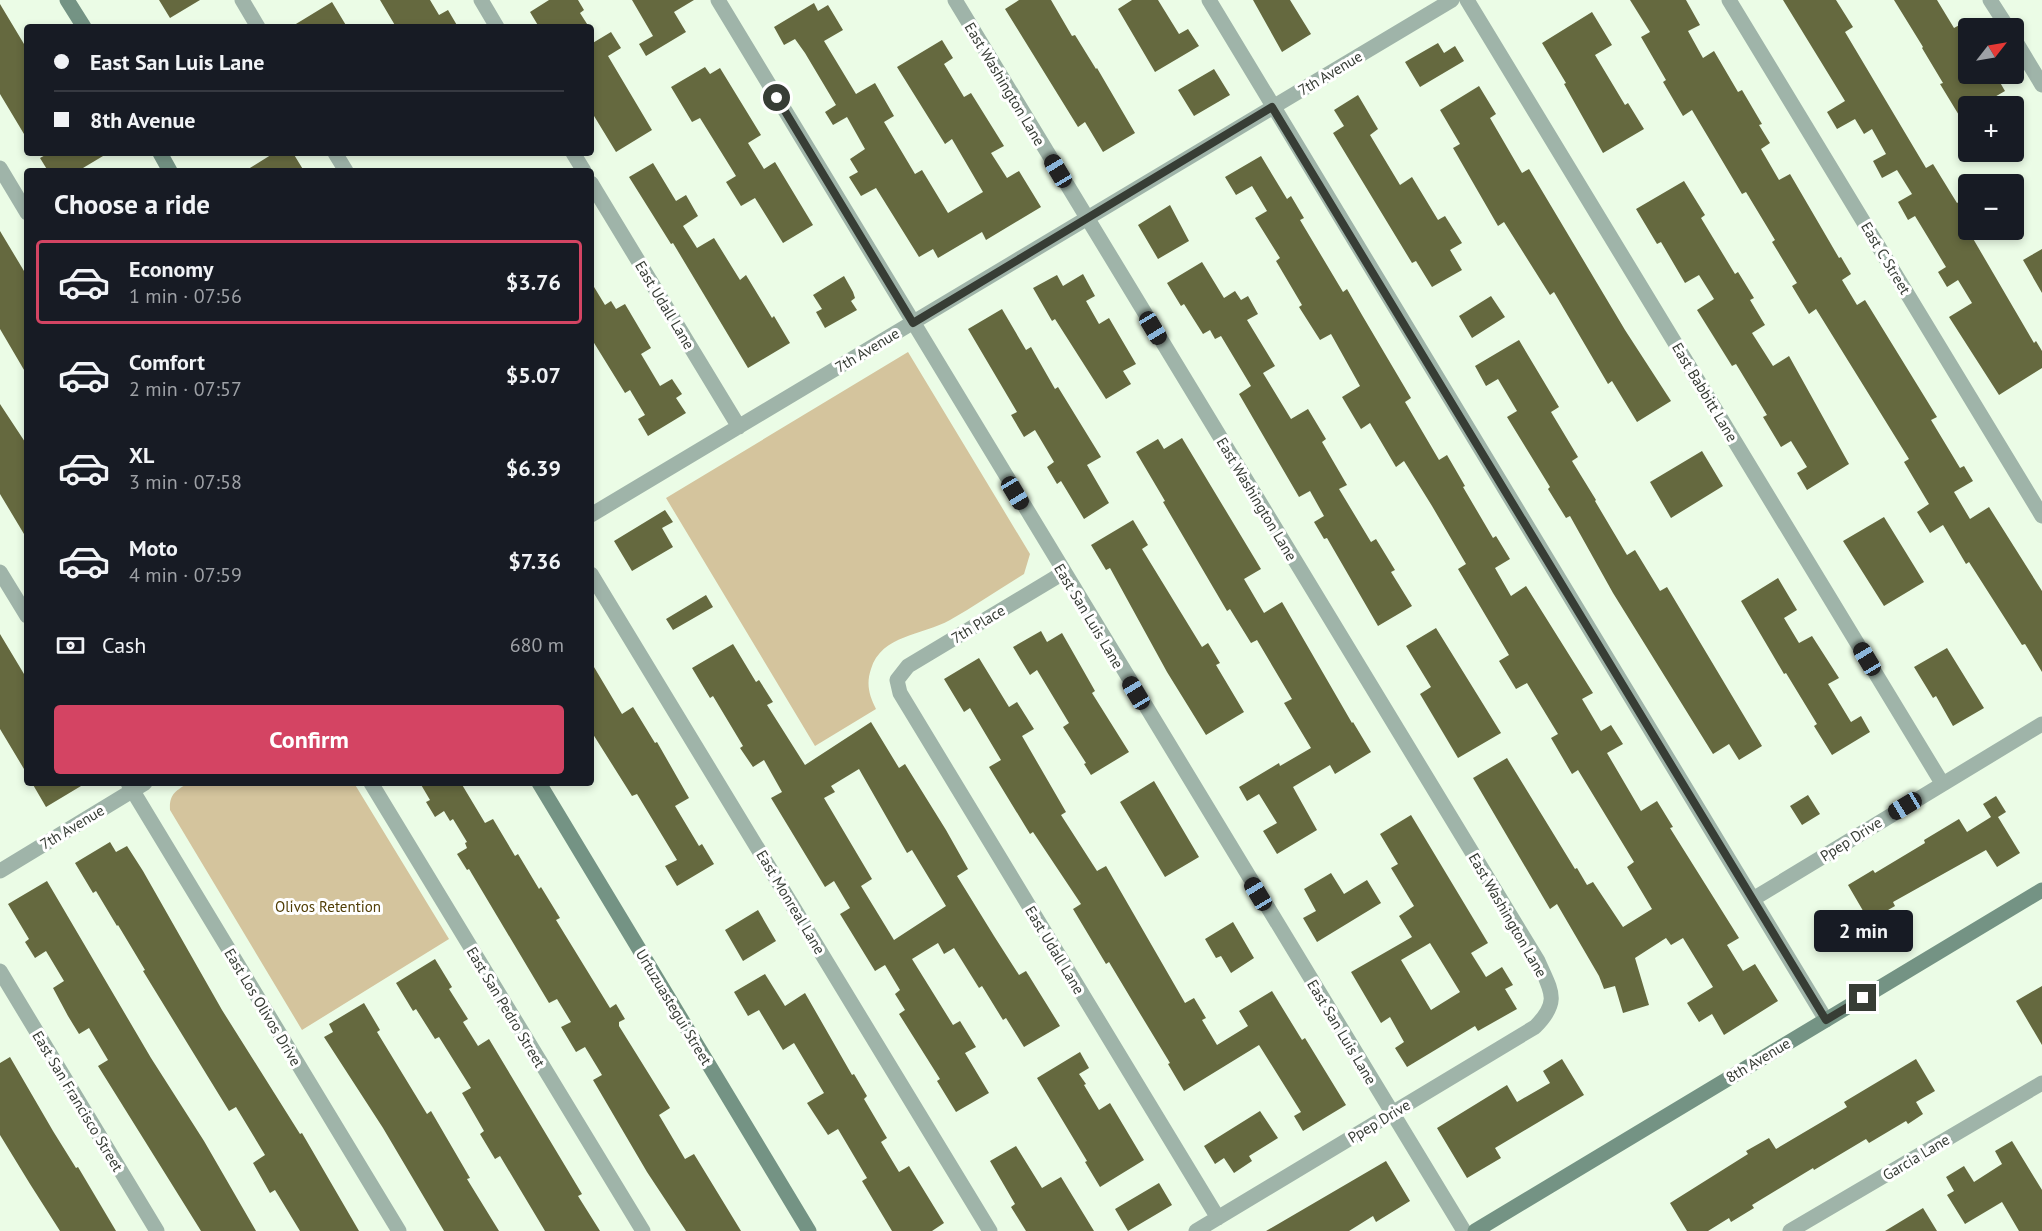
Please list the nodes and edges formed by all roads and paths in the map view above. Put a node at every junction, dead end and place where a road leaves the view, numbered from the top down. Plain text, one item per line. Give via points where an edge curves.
1 (67, 0) edge
2 (242, 0) edge
3 (481, 0) edge
4 (718, 0) edge
5 (955, 0) edge
6 (1209, 0) edge
7 (1452, 0) edge
8 (1467, 0) edge
9 (1729, 0) edge
10 (1990, 0) edge
11 (2002, 18) edge
12 (82, 24) edge
13 (256, 24) edge
14 (495, 24) edge
15 (2024, 55) edge
16 (2042, 85) edge
17 (1272, 107) junction
18 (0, 168) edge
19 (594, 188) edge
20 (24, 208) edge
21 (1086, 219) junction
22 (913, 323) junction
23 (739, 427) junction
24 (594, 513) edge
25 (2042, 516) edge
26 (0, 572) edge
27 (1063, 573) junction
28 (594, 579) edge
29 (24, 611) edge
30 (897, 680) joint
31 (2042, 724) edge
32 (1942, 783) junction
33 (133, 786) edge
34 (136, 786) edge
35 (373, 786) edge
36 (541, 786) edge
37 (0, 871) edge
38 (2042, 890) edge
39 (1753, 899) junction
40 (0, 971) edge
41 (1553, 1002) joint
42 (1826, 1020) junction
43 (2042, 1083) edge
44 (1392, 1114) junction
45 (1218, 1218) junction
46 (157, 1231) edge
47 (399, 1231) edge
48 (643, 1231) edge
49 (809, 1231) edge
50 (990, 1231) edge
51 (1196, 1231) edge
52 (1464, 1231) edge
53 (1475, 1231) edge
54 (1790, 1231) edge

1 - 12 main road
2 - 13 street
3 - 14 street
4 - 22 street, East San Luis Lane
5 - 21 street, East Washington Lane
6 - 17 street
7 - 17 street, 7th Avenue
8 - 32 street, East Babbitt Lane
9 - 25 street, East C Street
10 - 11 street
15 - 16 street
17 - 21 street, 7th Avenue
17 - 39 street
18 - 20 street
19 - 23 street, East Udall Lane
21 - 22 street, 7th Avenue
21 - 41 street, East Washington Lane via 1538,961
22 - 23 street, 7th Avenue
22 - 27 street, East San Luis Lane
23 - 24 street, 7th Avenue
26 - 29 street
27 - 30 street, 7th Place via 908,666
27 - 44 street, East San Luis Lane
28 - 50 street, East Monreal Lane
30 - 45 street, East Udall Lane via 905,703
31 - 32 street, Ppep Drive
32 - 39 street, Ppep Drive
33 - 37 street, 7th Avenue
34 - 47 street, East Los Olivos Drive
35 - 48 street, East San Pedro Street
36 - 49 main road, Urtuzuastegui Street
38 - 42 main road, 8th Avenue
39 - 42 street
40 - 46 street, East San Francisco Street
41 - 44 street, Ppep Drive via 1535,1027
42 - 53 main road, 8th Avenue
43 - 54 street, Garcia Lane
44 - 45 street, Ppep Drive
44 - 52 street, East San Luis Lane
45 - 51 street, Ppep Drive

